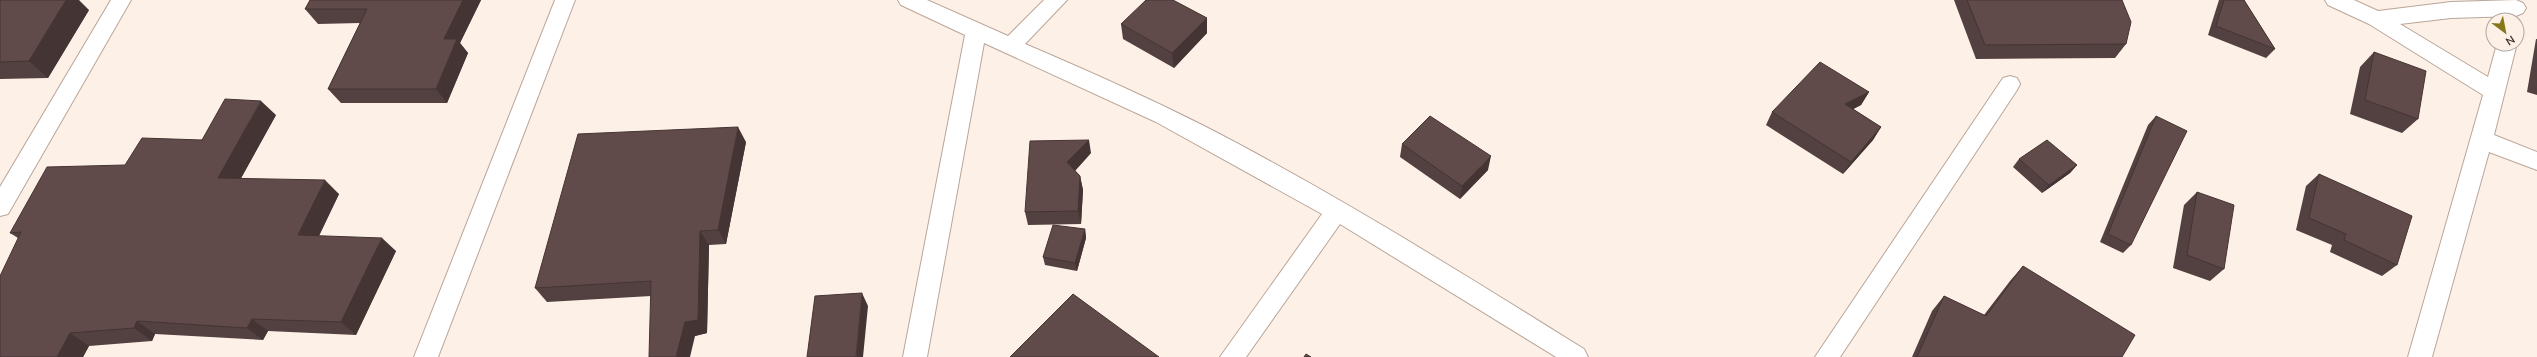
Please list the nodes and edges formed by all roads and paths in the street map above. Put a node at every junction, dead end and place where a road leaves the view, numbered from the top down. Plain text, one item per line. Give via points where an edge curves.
1 (121, 0) edge
2 (565, 0) edge
3 (908, 0) edge
4 (1057, 0) edge
5 (2335, 0) edge
6 (2515, 9) edge
7 (2376, 19) junction
8 (976, 31) junction
9 (1009, 47) junction
10 (2504, 52) edge
11 (2010, 84) dead end
12 (2494, 91) junction
13 (2482, 140) junction
14 (2537, 161) edge
15 (0, 207) edge
16 (1337, 211) junction
17 (426, 357) edge
18 (914, 357) edge
19 (1232, 357) edge
20 (1576, 357) edge
21 (1827, 357) edge
22 (2420, 357) edge

1 - 15 street
2 - 17 street
3 - 8 street
4 - 9 street
5 - 7 street
6 - 7 street via 2451,10
7 - 12 street
8 - 9 street
8 - 18 street
9 - 16 street via 1040,58 1198,133
10 - 12 street
11 - 21 street
12 - 13 street
13 - 14 street
13 - 22 street
16 - 19 street
16 - 20 street

